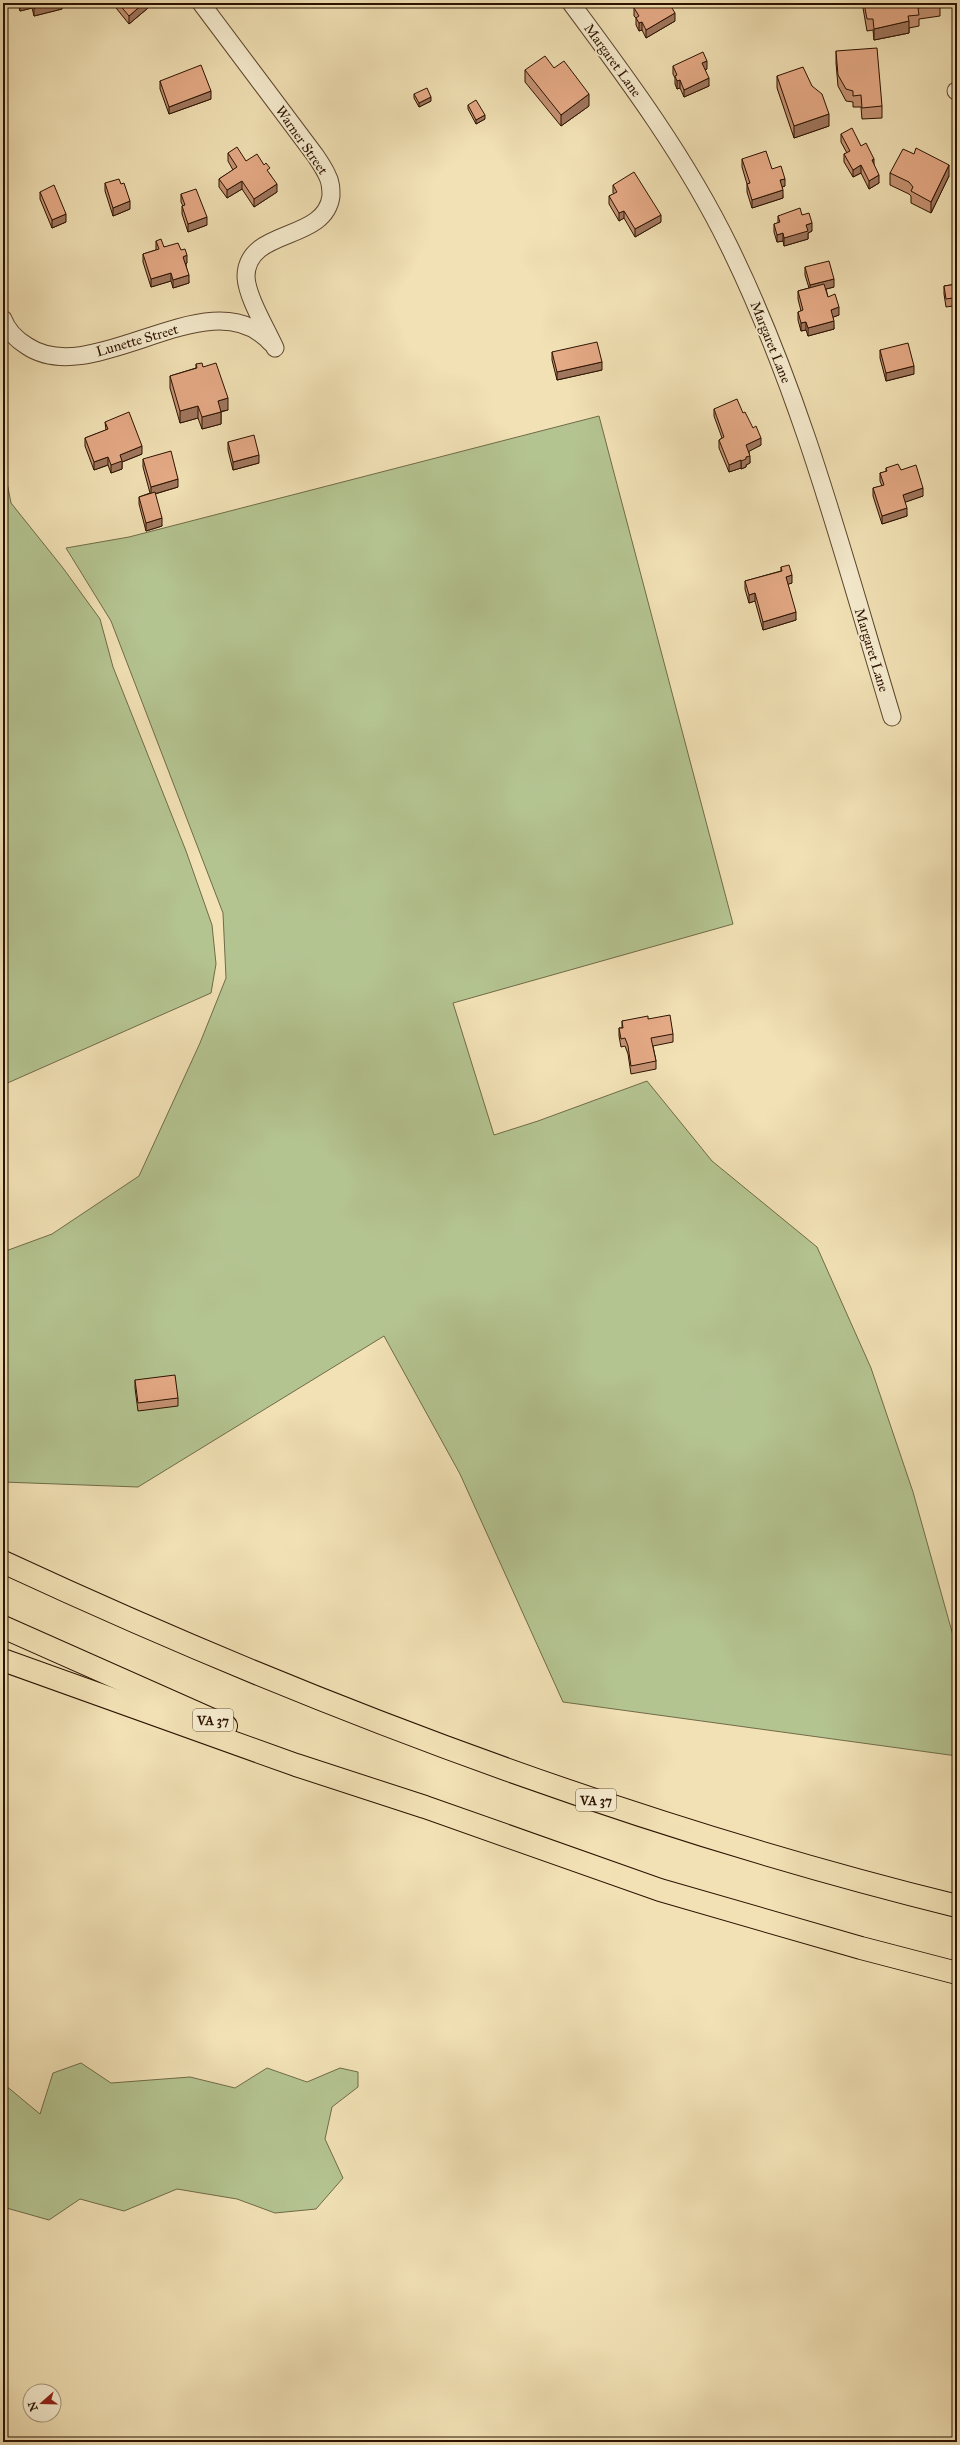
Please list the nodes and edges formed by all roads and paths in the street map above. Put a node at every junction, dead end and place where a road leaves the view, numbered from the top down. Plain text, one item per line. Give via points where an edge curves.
1 (201, 3) edge
2 (572, 3) edge
3 (4, 321) edge
4 (275, 348) joint
5 (892, 717) dead end
6 (3, 1549) edge
7 (3, 1562) edge
8 (3, 1627) edge
9 (3, 1660) edge
10 (244, 1670) junction
11 (425, 1807) junction
12 (957, 1906) edge
13 (957, 1972) edge

1 - 4 street, Warner Street via 315,155 328,176 331,189 330,202 324,214 314,223 267,244 253,256 248,266 248,290
2 - 5 street, Margaret Lane via 652,113 692,177 728,244 760,313 794,399
3 - 4 street, Lunette Street via 20,342 34,351 50,356 63,357 100,352 206,322 235,322 250,326 264,335
6 - 10 highway
7 - 10 highway, VA 37
8 - 11 highway, VA 37 via 300,1758
9 - 11 highway via 296,1765
10 - 12 highway, VA 37 via 652,1819
11 - 13 highway, VA 37 via 660,1890 861,1948

